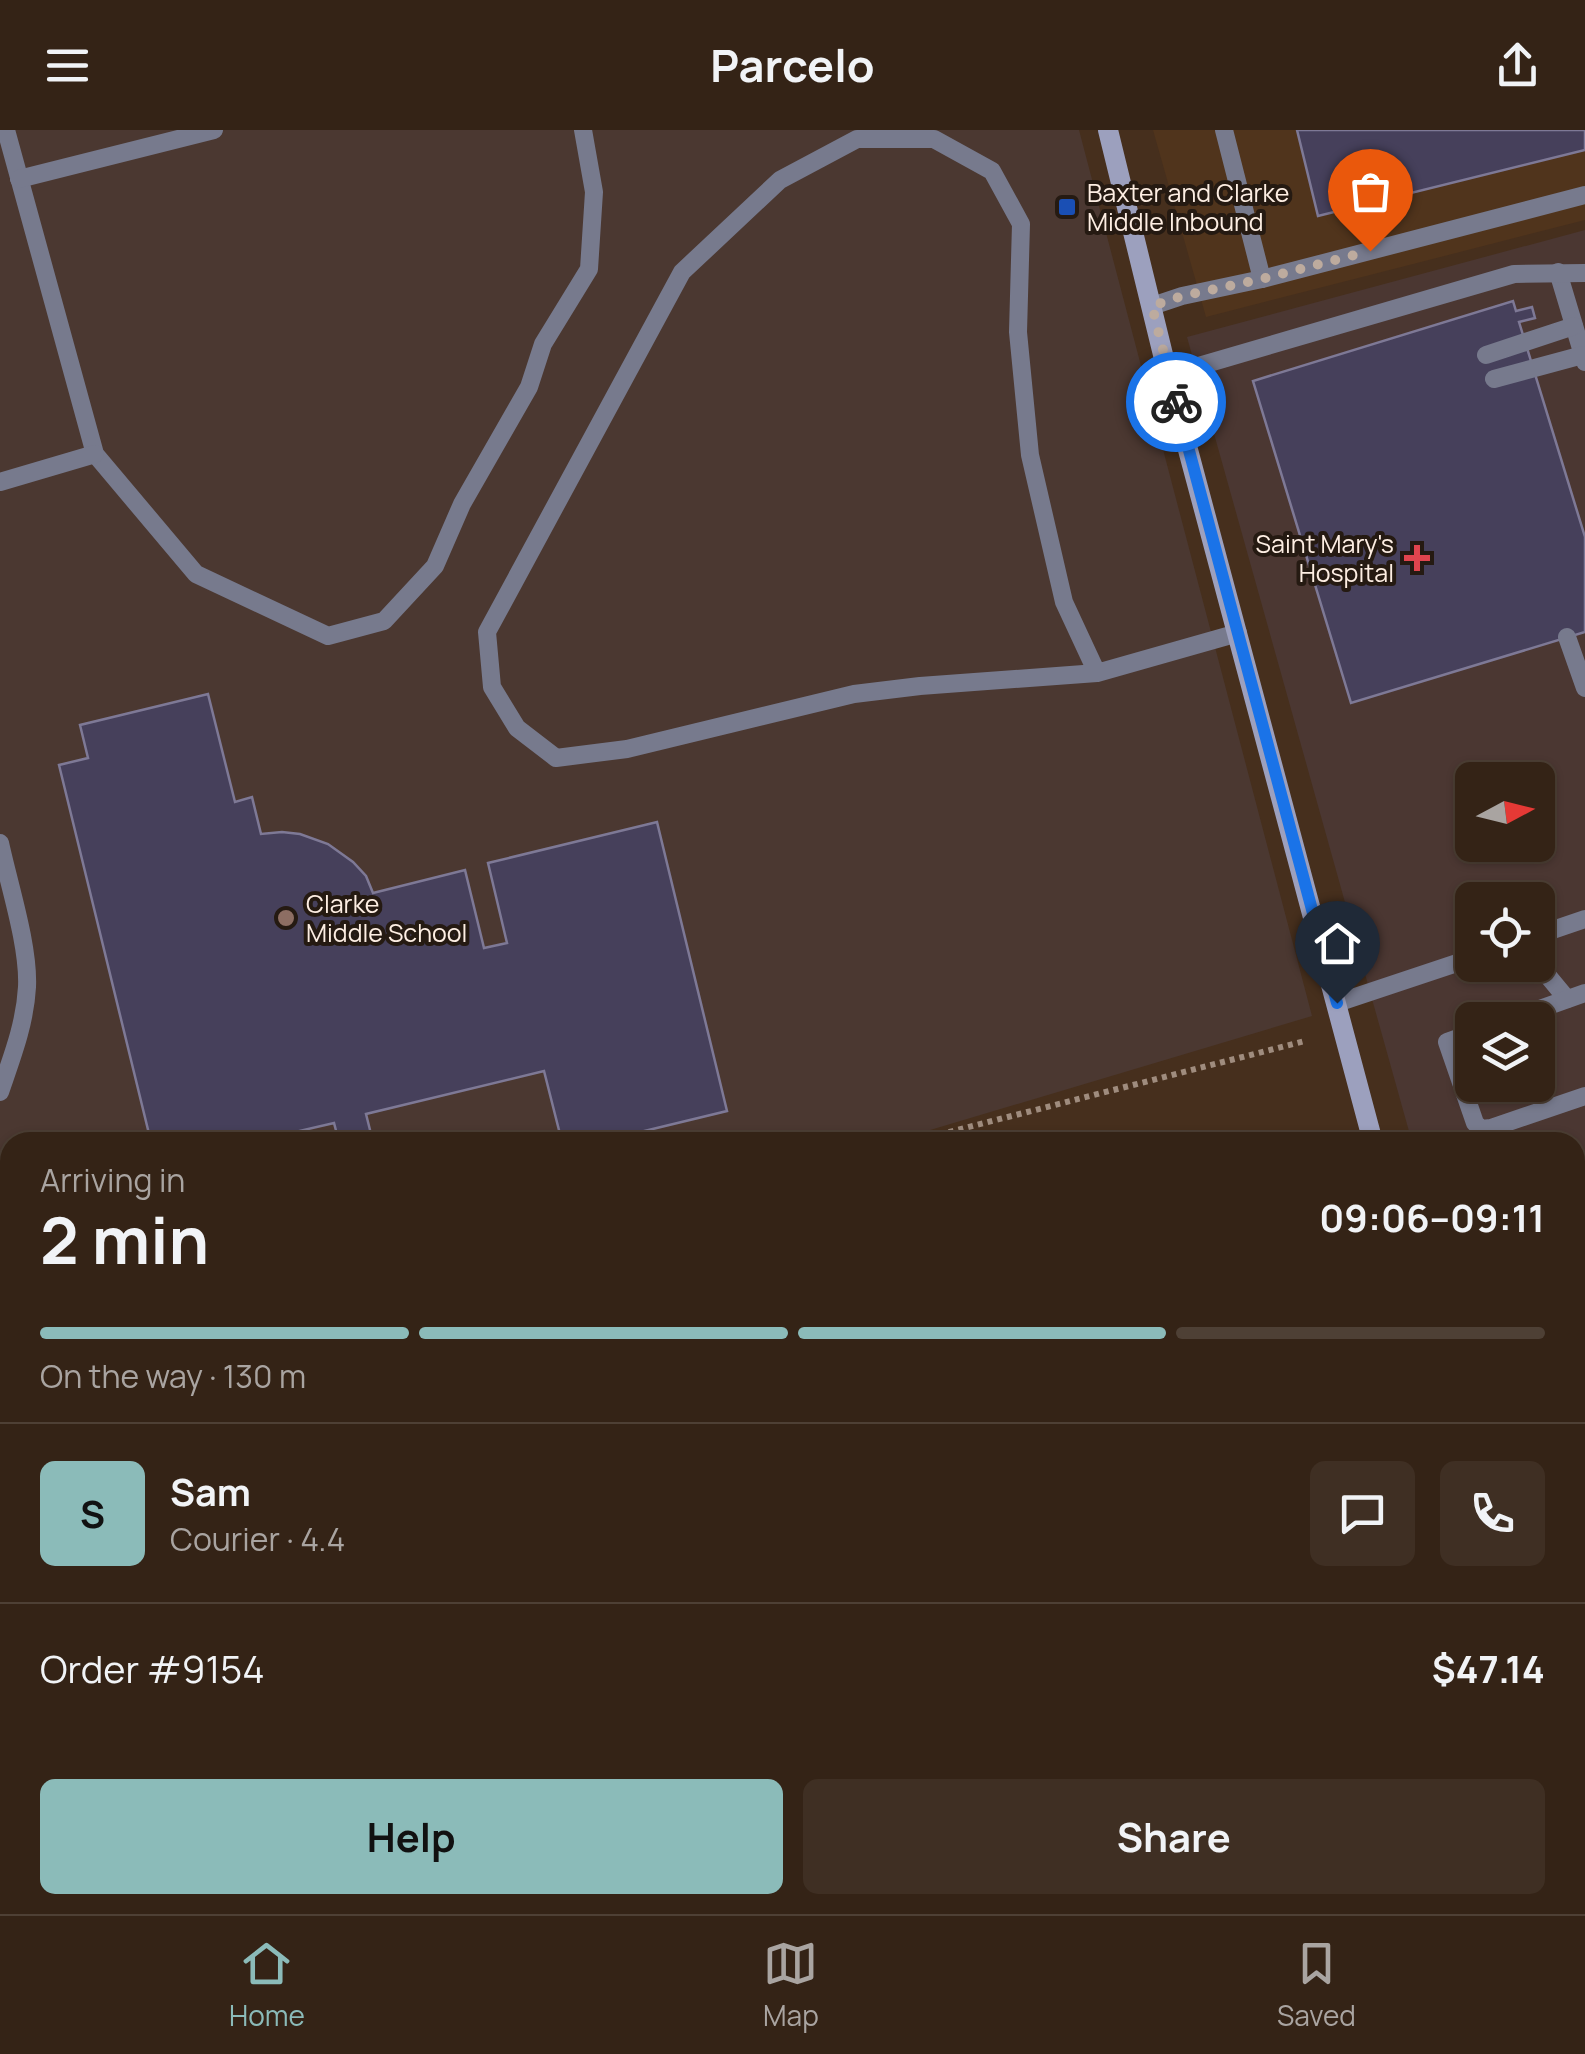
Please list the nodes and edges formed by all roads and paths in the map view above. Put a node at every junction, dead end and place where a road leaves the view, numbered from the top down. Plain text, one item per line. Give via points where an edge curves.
1 (6, 130) edge
2 (214, 130) edge
3 (583, 130) edge
4 (1108, 130) edge
5 (1224, 130) edge
6 (19, 179) junction
7 (1585, 195) edge
8 (1558, 272) junction
9 (1585, 273) edge
10 (1262, 279) junction
11 (1152, 306) junction
12 (1574, 326) junction
13 (1486, 355) dead end
14 (1584, 358) edge
15 (1168, 375) junction
16 (1494, 379) dead end
17 (95, 454) junction
18 (0, 482) edge
19 (1238, 633) junction
20 (1568, 638) dead end
21 (1097, 673) junction
22 (1585, 688) edge
23 (0, 843) edge
24 (1585, 919) edge
25 (1555, 930) edge
26 (1455, 964) edge
27 (1555, 978) edge
28 (1576, 996) edge
29 (1337, 1003) junction
30 (1455, 1039) edge
31 (1305, 1041) dead end
32 (1455, 1065) edge
33 (0, 1092) edge
34 (1585, 1096) edge
35 (1468, 1102) edge
36 (949, 1132) edge
37 (1371, 1132) edge

1 - 6 lane
2 - 6 lane
3 - 17 lane via 594,192 589,269 544,344 529,387 435,566 384,621 328,636 196,574
4 - 11 main road
5 - 10 lane
6 - 17 lane
7 - 10 lane
8 - 9 lane
8 - 12 lane
8 - 15 lane via 1514,274
10 - 11 lane
11 - 15 main road
12 - 13 lane
12 - 14 lane
14 - 16 lane
15 - 19 main road
17 - 18 lane
19 - 21 lane
19 - 29 main road
20 - 22 lane
21 - 21 lane via 1064,602 1030,455 1018,332 1021,224 992,171 934,138 857,140 780,180 682,272 488,632 492,687 517,728 556,758 628,749 854,694
23 - 33 lane via 27,986 20,1035
24 - 25 lane
26 - 29 lane
27 - 28 lane
29 - 37 main road
30 - 32 lane via 1447,1042
31 - 36 path
34 - 35 lane via 1481,1129

